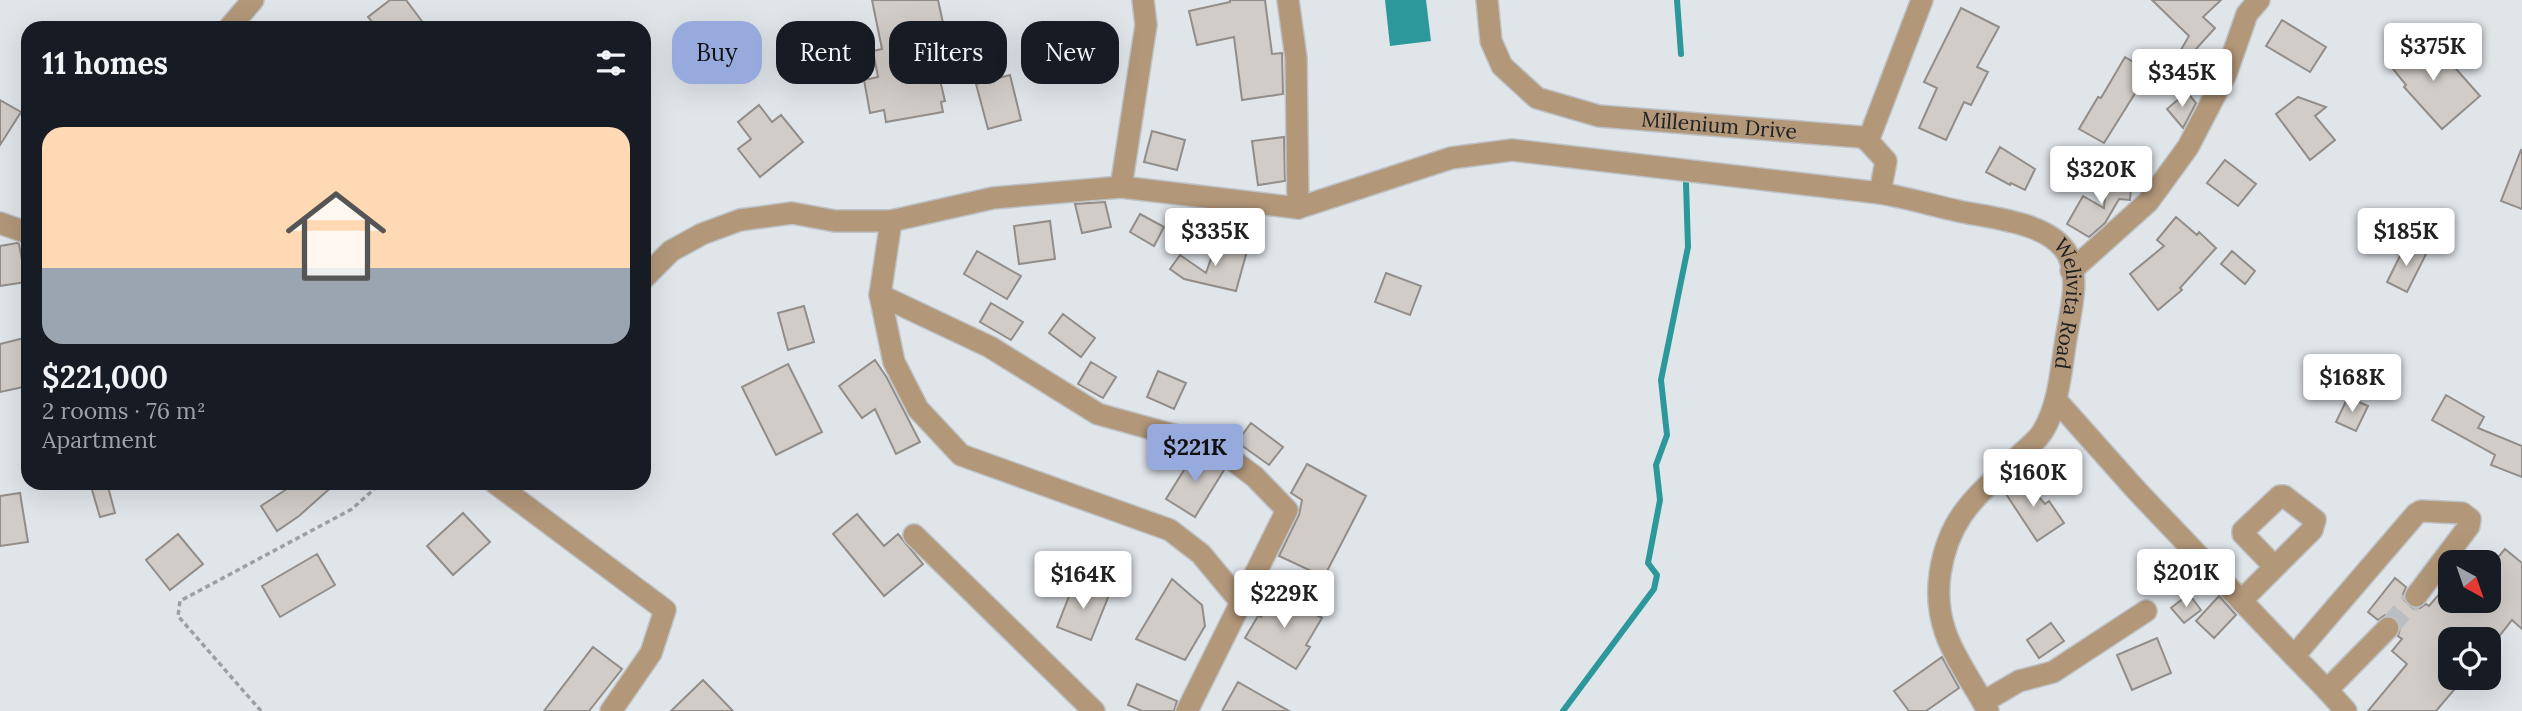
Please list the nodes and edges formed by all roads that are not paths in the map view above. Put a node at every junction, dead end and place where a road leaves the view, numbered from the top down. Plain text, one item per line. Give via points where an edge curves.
1 (253, 0) edge
2 (1143, 0) edge
3 (1289, 0) edge
4 (1487, 0) edge
5 (1922, 0) edge
6 (2259, 0) edge
7 (235, 21) edge
8 (1868, 141) junction
9 (1121, 187) junction
10 (1880, 193) junction
11 (1298, 208) junction
12 (891, 221) junction
13 (0, 223) edge
14 (21, 230) edge
15 (651, 271) edge
16 (2071, 271) junction
17 (880, 295) junction
18 (2056, 400) junction
19 (504, 490) edge
20 (914, 535) dead end
21 (2275, 567) dead end
22 (2416, 596) tunnel mouth
23 (1240, 601) junction
24 (2241, 601) junction
25 (2146, 611) dead end
26 (2388, 628) tunnel mouth
27 (2294, 656) junction
28 (2327, 690) junction
29 (1985, 706) edge
30 (611, 711) edge
31 (1094, 711) edge
32 (1187, 711) edge
33 (2347, 711) edge

1 - 7 street
2 - 9 street via 1146,25
3 - 11 street via 1296,58
4 - 8 street, Millenium Drive via 1491,41 1502,66 1537,98 1599,116
5 - 8 street
6 - 16 street via 2247,14 2226,74 2188,146 2148,202
8 - 10 street via 1886,161
9 - 11 street
9 - 12 street via 993,198
10 - 11 street, Welivita Road via 1512,150 1451,158
10 - 16 street, Welivita Road via 2032,228 2064,249
12 - 15 street via 835,222 792,213 740,220 671,251
12 - 17 street
13 - 14 street
16 - 18 street, Welivita Road via 2074,290
17 - 23 street via 894,362 918,409 961,454 1170,530 1201,554
17 - 23 street via 990,347 1098,414 1214,446 1255,477 1287,510
18 - 24 street
18 - 29 street, Welivita Road via 2043,432 1977,494 1959,516 1947,544 1940,575 1940,619 1951,649
19 - 30 street via 665,610 651,653
20 - 31 street
21 - 24 street
22 - 27 street via 2469,526 2470,519 2462,513 2416,514
23 - 32 street
24 - 27 street
25 - 29 street via 2053,672 2019,681
26 - 28 street
27 - 28 street
28 - 33 street

